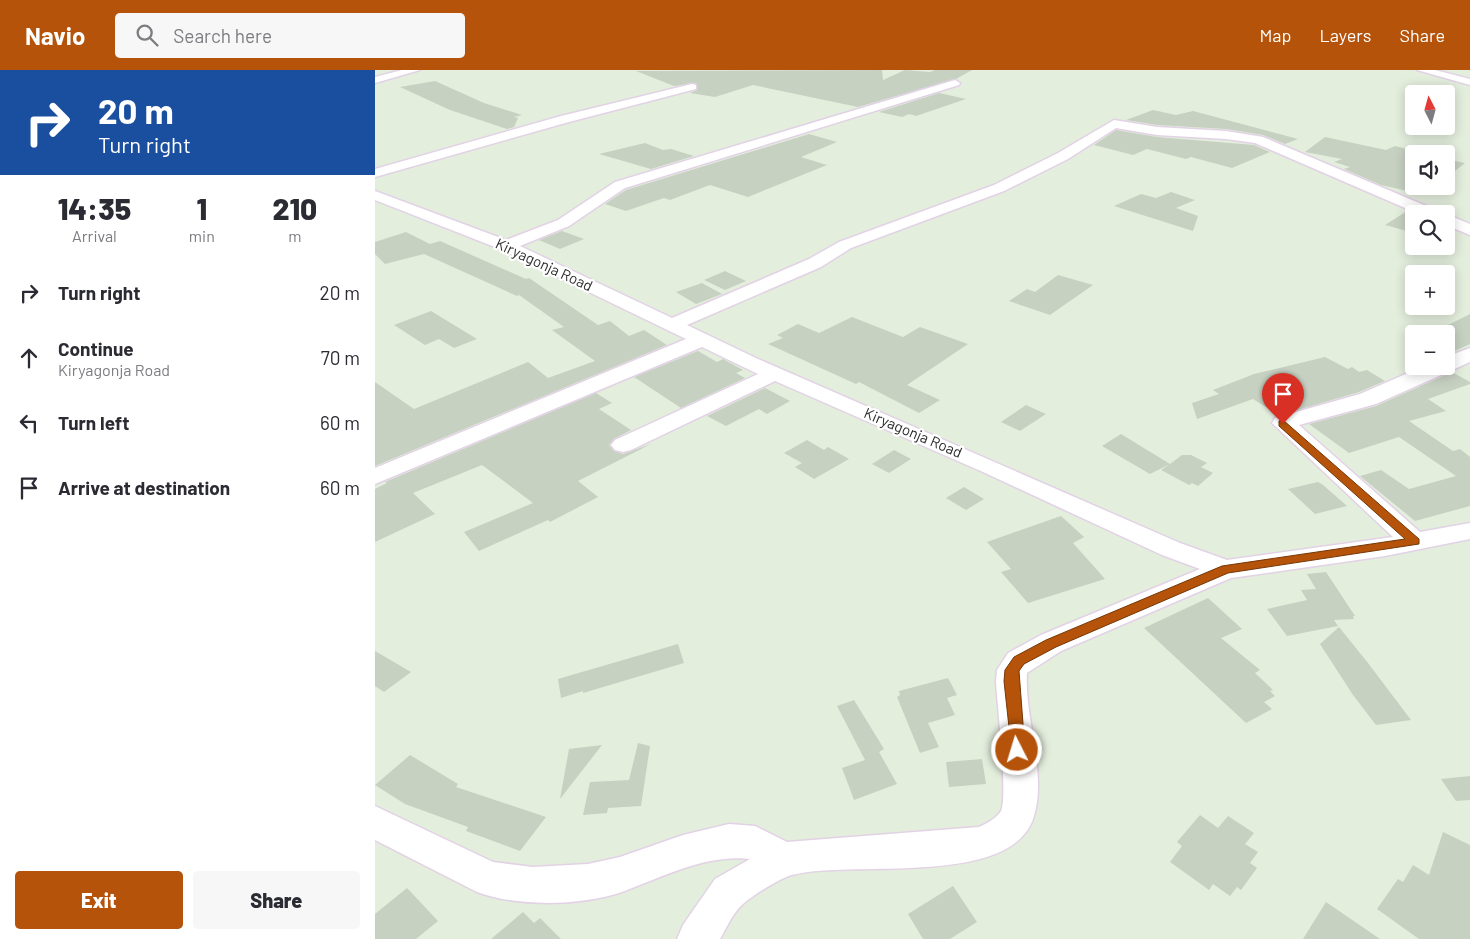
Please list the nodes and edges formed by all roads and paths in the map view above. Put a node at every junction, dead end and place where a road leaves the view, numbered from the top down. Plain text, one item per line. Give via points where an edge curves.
1 (415, 70) edge
2 (1422, 70) edge
3 (375, 80) edge
4 (1470, 82) edge
5 (955, 83) dead end
6 (692, 87) dead end
7 (375, 173) edge
8 (375, 195) edge
9 (1412, 205) edge
10 (1455, 223) edge
11 (1470, 230) edge
12 (506, 246) junction
13 (672, 325) junction
14 (705, 339) junction
15 (1470, 354) edge
16 (1455, 361) edge
17 (776, 373) junction
18 (1422, 375) edge
19 (623, 445) dead end
20 (375, 477) edge
21 (1470, 531) edge
22 (1415, 542) junction
23 (1226, 569) junction
24 (375, 822) edge
25 (784, 859) junction
26 (697, 939) edge

1 - 3 street
2 - 4 street
5 - 12 street via 620,185 546,232
6 - 7 street
8 - 12 street, Kiryagonja Road
9 - 13 street via 1258,140 1114,124 1063,156 999,188 845,245 815,263
10 - 11 street
12 - 13 street, Kiryagonja Road
13 - 14 street, Kiryagonja Road
14 - 17 street, Kiryagonja Road
14 - 20 street
15 - 16 street
17 - 19 street
17 - 23 street, Kiryagonja Road via 1171,549
18 - 22 street via 1368,398 1283,424
21 - 22 street, Kiryagonja Road
22 - 23 street, Kiryagonja Road
23 - 25 street via 1051,643 1019,661 1012,670 1011,681 1020,785 1017,818 1004,831 987,842 970,846 813,854
24 - 25 street via 489,878 533,885 588,882 620,875 683,852 729,840 755,843
25 - 26 street via 728,892

